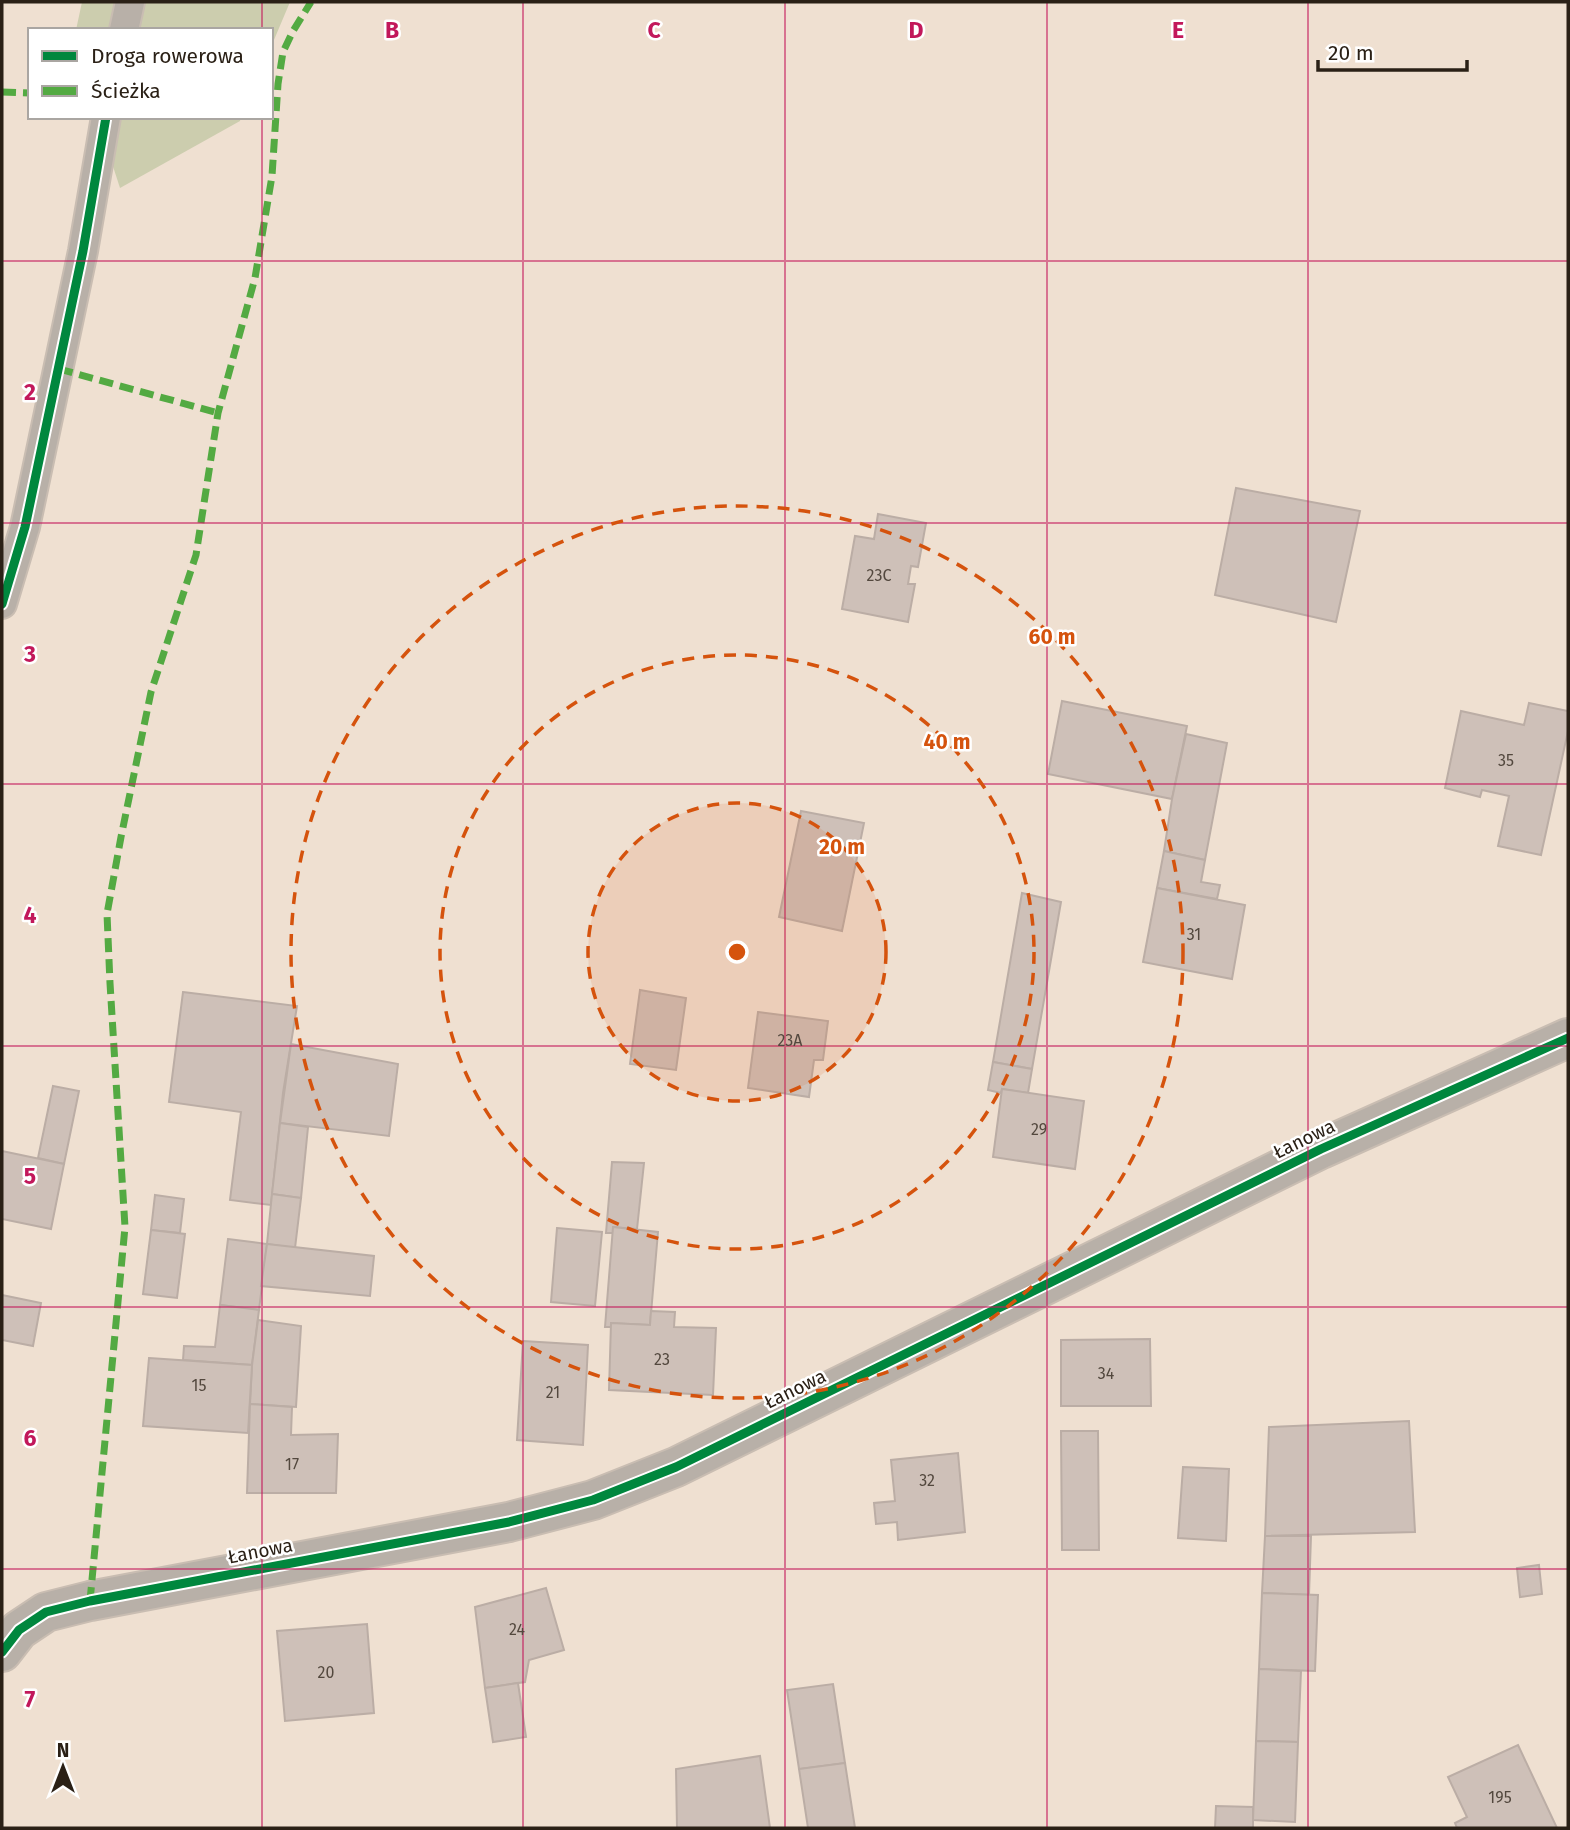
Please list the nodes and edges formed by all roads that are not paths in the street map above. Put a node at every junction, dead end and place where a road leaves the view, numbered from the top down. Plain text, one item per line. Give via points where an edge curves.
1 (130, 2) edge
2 (124, 28) edge
3 (106, 119) edge
4 (2, 604) edge
5 (1568, 1038) edge
6 (8, 1634) edge

1 - 2 lane
3 - 4 lane via 25,527
5 - 6 street, Łanowa via 1321,1149 676,1467 593,1500 509,1522 90,1601 46,1612

